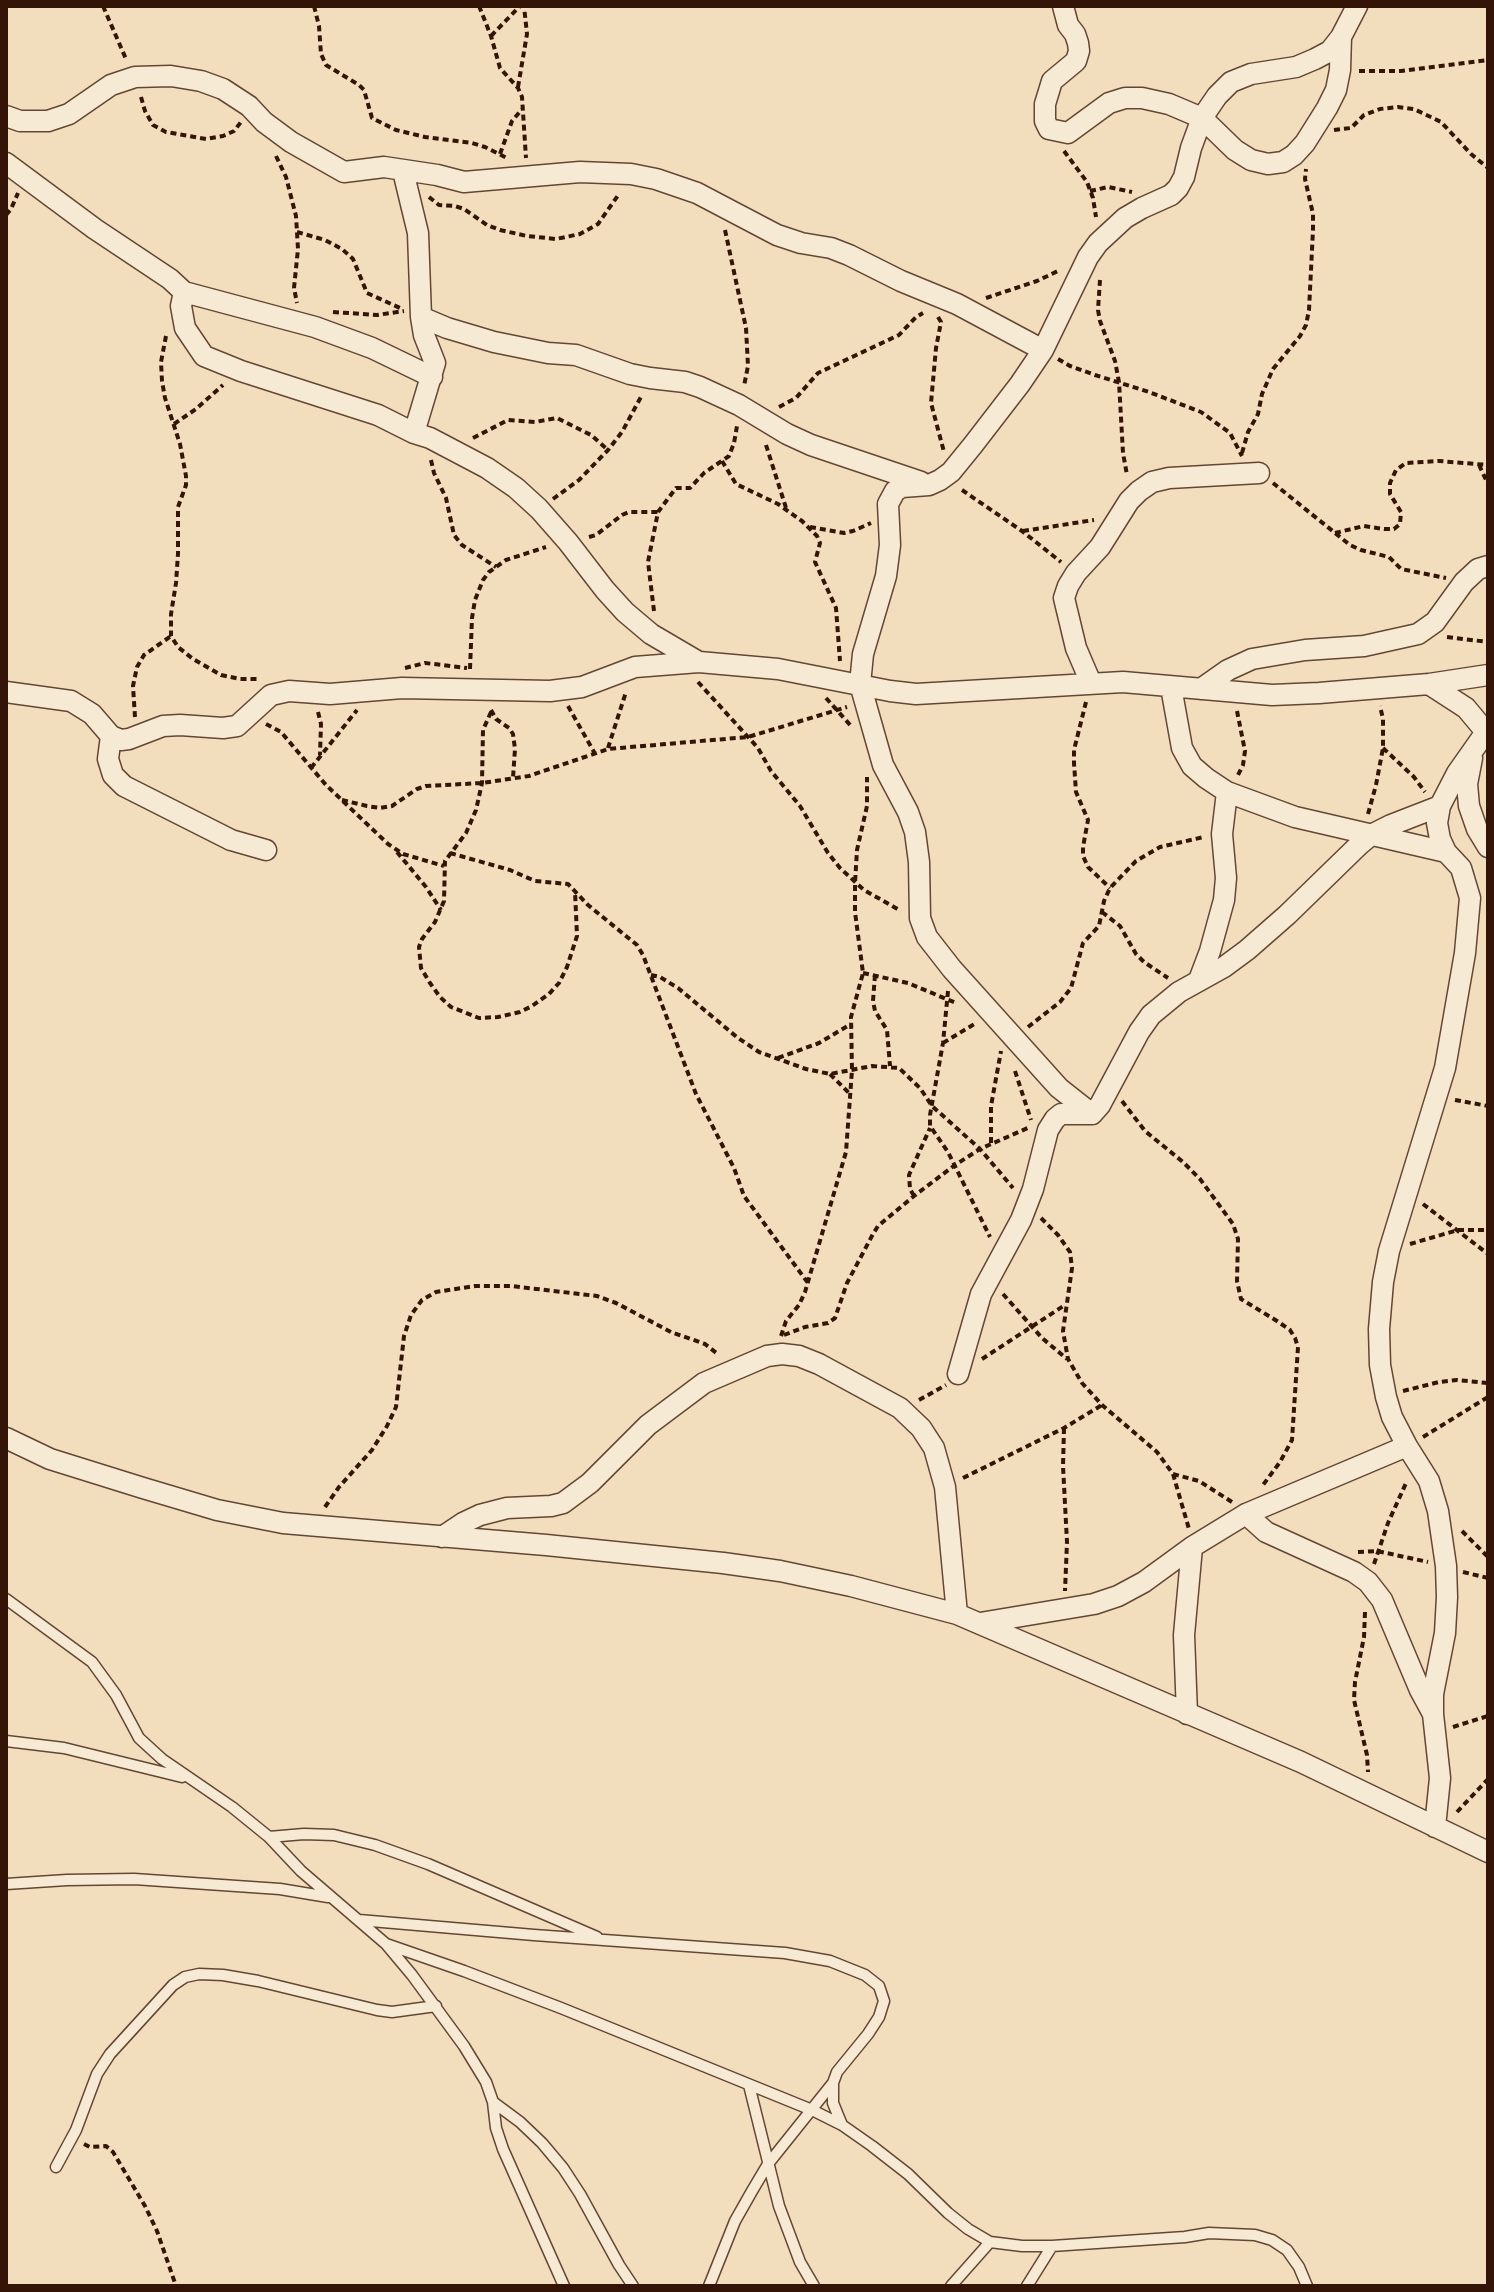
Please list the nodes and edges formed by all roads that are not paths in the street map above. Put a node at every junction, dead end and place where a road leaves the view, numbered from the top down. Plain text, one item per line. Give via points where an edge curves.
1 (1063, 6) edge
2 (1357, 6) edge
3 (1341, 37) junction
4 (6, 116) edge
5 (1202, 118) junction
6 (6, 163) edge
7 (405, 176) junction
8 (182, 299) junction
9 (421, 317) junction
10 (1043, 350) junction
11 (432, 377) junction
12 (414, 433) junction
13 (867, 465) junction
14 (1259, 473) dead end
15 (940, 479) junction
16 (888, 510) junction
17 (1488, 566) edge
18 (692, 663) junction
19 (1488, 675) edge
20 (1091, 683) junction
21 (1429, 684) junction
22 (1171, 687) junction
23 (1201, 689) junction
24 (860, 690) junction
25 (6, 692) edge
26 (1487, 730) edge
27 (111, 736) junction
28 (1474, 750) junction
29 (1227, 792) junction
30 (1437, 807) junction
31 (1367, 834) junction
32 (1488, 847) edge
33 (266, 850) dead end
34 (1446, 852) junction
35 (1199, 980) junction
36 (1092, 1114) junction
37 (958, 1374) road end
38 (6, 1438) edge
39 (1412, 1454) junction
40 (1244, 1512) junction
41 (442, 1537) junction
42 (1192, 1547) junction
43 (6, 1599) edge
44 (957, 1614) junction
45 (980, 1623) junction
46 (1187, 1714) junction
47 (1434, 1723) junction
48 (6, 1741) edge
49 (188, 1778) junction
50 (1438, 1828) junction
51 (269, 1837) junction
52 (1488, 1852) edge
53 (6, 1884) edge
54 (330, 1897) junction
55 (359, 1920) junction
56 (602, 1939) junction
57 (386, 1944) junction
58 (436, 2006) junction
59 (833, 2083) junction
60 (749, 2085) junction
61 (493, 2102) junction
62 (812, 2110) junction
63 (842, 2125) junction
64 (768, 2164) junction
65 (56, 2167) dead end
66 (990, 2242) junction
67 (1052, 2246) junction
68 (564, 2286) edge
69 (633, 2286) edge
70 (709, 2286) edge
71 (814, 2286) edge
72 (951, 2286) edge
73 (1027, 2286) edge
74 (1307, 2286) edge

1 - 5 street via 1079,51 1076,61 1052,81 1045,104 1049,129 1068,133 1109,103 1125,98 1169,104
2 - 3 street
3 - 5 street via 1330,51 1296,67 1231,82
3 - 5 street via 1336,90 1310,134 1283,162 1251,160
4 - 7 street via 32,122 59,118 111,85 135,77 171,76 223,89 291,142 344,172 373,167
5 - 10 street via 1178,188 1125,218 1093,250
6 - 8 street via 170,279
7 - 9 street via 418,233
7 - 10 street via 437,175 464,182 580,172 631,174 678,186 777,235 849,255
8 - 11 street via 320,319
8 - 12 street via 185,328 204,356 378,415
9 - 11 street via 435,363
9 - 13 street via 469,336 685,382 811,445
10 - 15 street
11 - 12 street
12 - 18 street via 516,488 625,612
13 - 15 street
13 - 16 street
14 - 20 street via 1152,482 1116,519 1064,598
15 - 16 street via 895,491
16 - 24 street via 886,576 863,654
17 - 23 street via 1464,582 1418,634 1252,659
18 - 24 street via 778,669
18 - 27 street via 635,667 559,690 289,691 271,695 237,726 163,726 121,740
19 - 21 street
20 - 22 street
20 - 24 street via 962,693
21 - 23 street via 1272,695
21 - 26 street via 1466,708
22 - 23 street
22 - 29 street via 1182,748 1192,766
24 - 36 street via 883,765 915,832 920,918 927,937 1011,1046
25 - 27 street via 71,701 92,714
26 - 28 street
27 - 33 street via 108,759 124,786 231,840
28 - 30 street
28 - 32 street via 1469,806
29 - 31 street via 1295,817
29 - 35 street via 1224,900
30 - 31 street
30 - 34 street
31 - 34 street
31 - 35 street via 1247,950
34 - 39 street via 1461,868 1470,898 1465,953 1437,1096 1389,1251 1379,1329 1386,1397
35 - 36 street via 1151,1015
36 - 37 street via 1061,1114 1048,1130 1028,1205 981,1294
38 - 41 street via 50,1459 217,1510 283,1523
39 - 40 street
39 - 47 street via 1429,1481 1446,1566 1445,1633 1433,1694
40 - 42 street
40 - 47 street via 1266,1532 1368,1582 1382,1600
41 - 44 street via 780,1571
41 - 44 street via 480,1515 563,1503 648,1425 704,1383 767,1356 799,1356 900,1408 934,1448 945,1487
42 - 45 street via 1118,1596
42 - 46 street via 1185,1622
43 - 49 lane via 92,1662 139,1738
44 - 45 street
45 - 46 street
46 - 50 street
47 - 50 street
48 - 49 lane via 64,1748
49 - 51 lane
50 - 52 street
51 - 54 lane
51 - 56 lane via 334,1835 375,1845
53 - 54 lane via 134,1879
54 - 55 lane
55 - 56 lane
55 - 57 lane
56 - 59 lane via 785,1953 830,1961 865,1975 879,1986 884,2001 879,2017
57 - 58 lane
57 - 60 lane
58 - 61 lane via 479,2070
58 - 65 lane via 392,2012 223,1975 185,1977 110,2054
59 - 62 lane
59 - 63 lane via 833,2103
60 - 62 lane
60 - 64 lane
61 - 68 lane via 503,2149
61 - 69 lane via 563,2168
62 - 63 lane
62 - 64 lane
63 - 66 lane
64 - 70 lane via 735,2221
64 - 71 lane via 800,2262
66 - 67 lane
66 - 72 lane
67 - 73 lane
67 - 74 lane via 1209,2233 1255,2235 1287,2250

